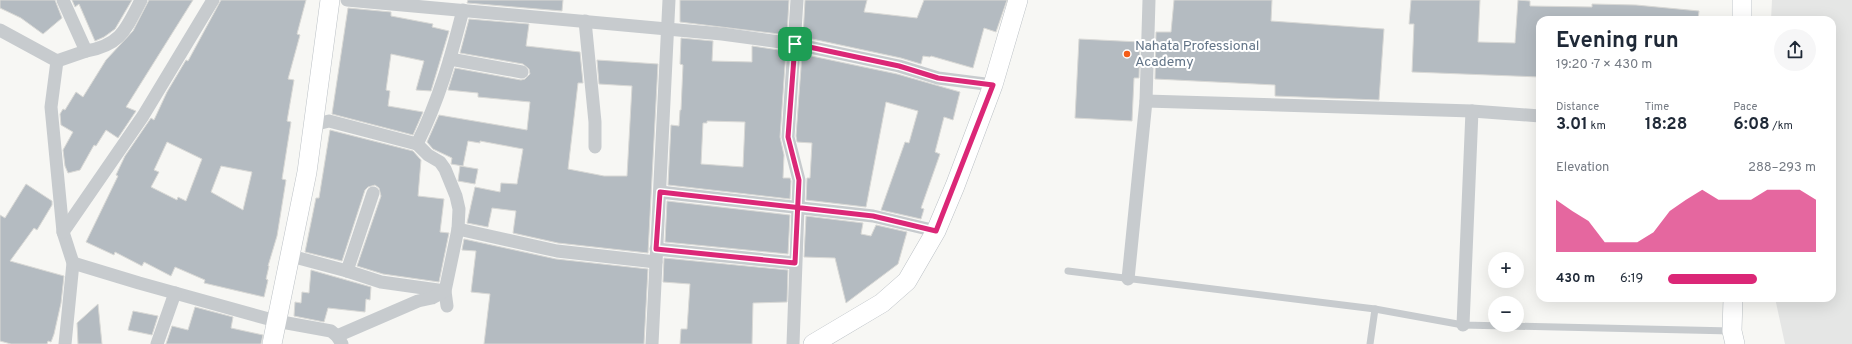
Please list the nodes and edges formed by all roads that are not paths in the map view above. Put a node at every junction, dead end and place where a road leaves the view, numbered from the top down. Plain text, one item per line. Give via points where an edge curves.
1 (63, 0) edge
2 (141, 0) edge
3 (213, 0) edge
4 (330, 0) edge
5 (347, 0) edge
6 (669, 0) edge
7 (797, 0) edge
8 (1018, 0) edge
9 (1149, 0) edge
10 (1742, 0) edge
11 (463, 10) junction
12 (1742, 16) edge
13 (585, 21) junction
14 (666, 29) junction
15 (0, 30) edge
16 (795, 44) junction
17 (86, 51) junction
18 (450, 59) junction
19 (57, 61) junction
20 (522, 72) dead end
21 (993, 85) junction
22 (1146, 101) junction
23 (1472, 111) junction
24 (1536, 116) edge
25 (314, 125) junction
26 (417, 144) junction
27 (595, 147) dead end
28 (660, 192) junction
29 (373, 193) dead end
30 (799, 208) junction
31 (458, 229) junction
32 (936, 231) junction
33 (63, 232) junction
34 (656, 249) junction
35 (291, 256) junction
36 (656, 262) junction
37 (73, 263) junction
38 (795, 263) junction
39 (347, 271) junction
40 (1068, 271) dead end
41 (1128, 279) junction
42 (445, 291) junction
43 (175, 293) junction
44 (1732, 302) edge
45 (447, 306) dead end
46 (1375, 309) junction
47 (276, 321) junction
48 (1463, 325) junction
49 (1734, 338) edge
50 (340, 340) edge
51 (65, 344) edge
52 (157, 344) edge
53 (272, 344) edge
54 (652, 344) edge
55 (793, 344) edge
56 (813, 344) edge
57 (1370, 344) edge

1 - 17 street
2 - 17 street via 125,30 111,44
3 - 33 street via 143,116
4 - 25 street
5 - 11 street
6 - 14 street
7 - 16 street
8 - 21 street
9 - 22 street
10 - 12 street
11 - 13 street
11 - 18 street
13 - 14 street
13 - 27 street
14 - 16 street
14 - 28 street
15 - 19 street
16 - 21 street via 899,66 938,78
16 - 30 street via 788,137 799,180
17 - 19 street
18 - 20 street
18 - 26 street via 432,113
19 - 33 street via 51,107
21 - 32 street
22 - 23 street
22 - 41 street
23 - 24 street
23 - 48 street
25 - 26 street via 329,121
25 - 35 street
26 - 31 street via 445,169 456,196 459,210
28 - 30 street
28 - 34 street
29 - 39 street
30 - 32 street via 873,216
30 - 38 street
31 - 36 street via 557,251
31 - 42 street
32 - 56 street via 907,281 882,303
33 - 37 street
34 - 36 street
34 - 38 street
35 - 39 street
35 - 47 street
36 - 54 street
37 - 43 street
37 - 51 street
38 - 55 street
39 - 42 street via 381,282
40 - 41 lane
41 - 46 lane
42 - 45 street
42 - 50 street via 432,298 418,301
43 - 47 street
43 - 52 street
44 - 49 street
46 - 48 lane
46 - 57 lane
47 - 50 street via 331,331
47 - 53 street
48 - 49 lane

